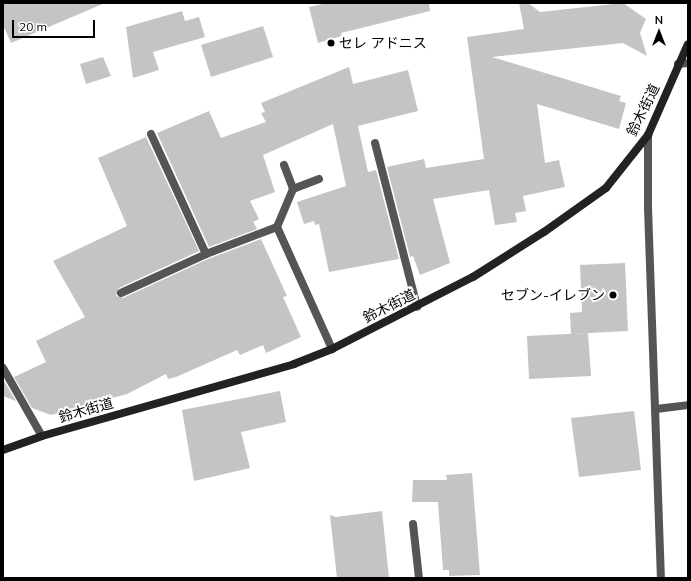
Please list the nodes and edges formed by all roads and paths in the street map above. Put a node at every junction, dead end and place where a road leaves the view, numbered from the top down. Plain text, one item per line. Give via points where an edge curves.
1 (688, 44) edge
2 (688, 63) edge
3 (678, 64) junction
4 (151, 134) dead end
5 (648, 135) junction
6 (375, 143) dead end
7 (284, 165) dead end
8 (319, 179) dead end
9 (293, 189) junction
10 (277, 227) junction
11 (206, 254) junction
12 (120, 293) dead end
13 (417, 307) junction
14 (332, 350) junction
15 (3, 368) edge
16 (688, 405) edge
17 (656, 409) junction
18 (42, 436) junction
19 (3, 450) edge
20 (413, 524) dead end
21 (419, 578) edge
22 (661, 578) edge

1 - 3 main road, 鈴木街道
2 - 3 street
3 - 5 main road, 鈴木街道
4 - 11 street
5 - 13 main road, 鈴木街道 via 606,188 544,232 473,277
5 - 17 street via 648,208
6 - 13 street
7 - 9 street
8 - 9 street
9 - 10 street
10 - 11 street
10 - 14 street
11 - 12 street
13 - 14 main road, 鈴木街道
14 - 18 main road, 鈴木街道 via 283,368
15 - 18 street
16 - 17 street
17 - 22 street
18 - 19 main road, 鈴木街道
20 - 21 street

